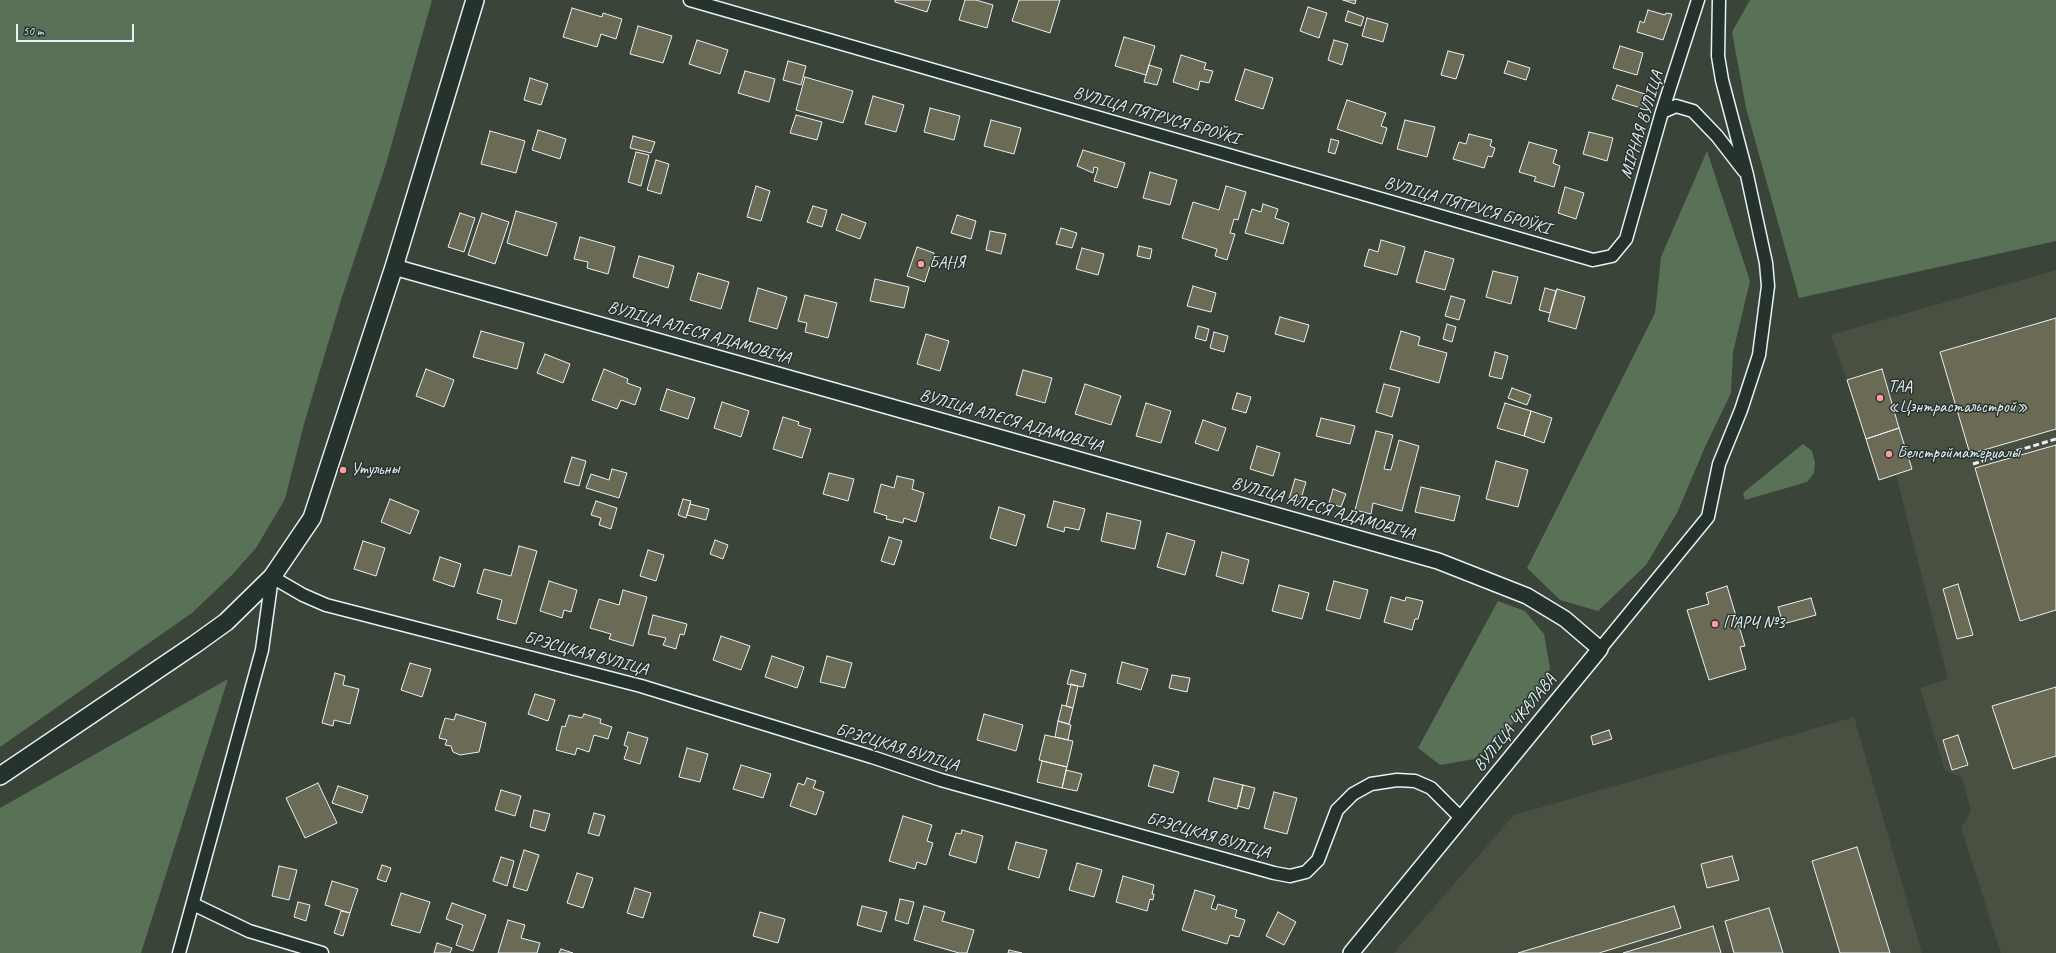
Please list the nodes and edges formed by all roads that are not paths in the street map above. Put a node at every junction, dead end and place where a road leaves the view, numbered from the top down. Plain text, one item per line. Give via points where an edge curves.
1 (475, 0) edge
2 (690, 0) edge
3 (1698, 0) edge
4 (1719, 0) edge
5 (1662, 112) junction
6 (1747, 175) junction
7 (1612, 256) joint
8 (394, 267) junction
9 (272, 577) junction
10 (1600, 649) junction
11 (0, 776) edge
12 (1461, 818) junction
13 (193, 904) junction
14 (179, 953) edge
15 (322, 953) edge
16 (1351, 953) edge

1 - 8 main road
2 - 7 street, ВУЛІЦА ПЯТРУСЯ БРОЎКІ via 1593,260
3 - 5 street, МІРНАЯ ВУЛІЦА
4 - 6 street via 1718,56
5 - 6 street via 1676,106 1693,111 1717,136
5 - 7 street, МІРНАЯ ВУЛІЦА via 1626,239
6 - 10 street, ВУЛІЦА ЧКАЛАВА via 1766,263 1768,286 1759,355 1752,378 1719,464 1708,517
8 - 9 main road via 312,518
8 - 10 street, ВУЛІЦА АЛЕСЯ АДАМОВІЧА via 1438,561 1527,596 1565,619
9 - 11 main road via 240,610 194,645
9 - 12 street, БРЭСЦКАЯ ВУЛІЦА via 326,605 641,686 941,780 1280,874 1290,876 1306,872 1318,860 1337,810 1353,794 1371,784 1397,780 1415,781 1431,788
9 - 13 street via 262,650
10 - 12 street, ВУЛІЦА ЧКАЛАВА
12 - 16 street, ВУЛІЦА ЧКАЛАВА
13 - 14 street
13 - 15 street via 249,931

